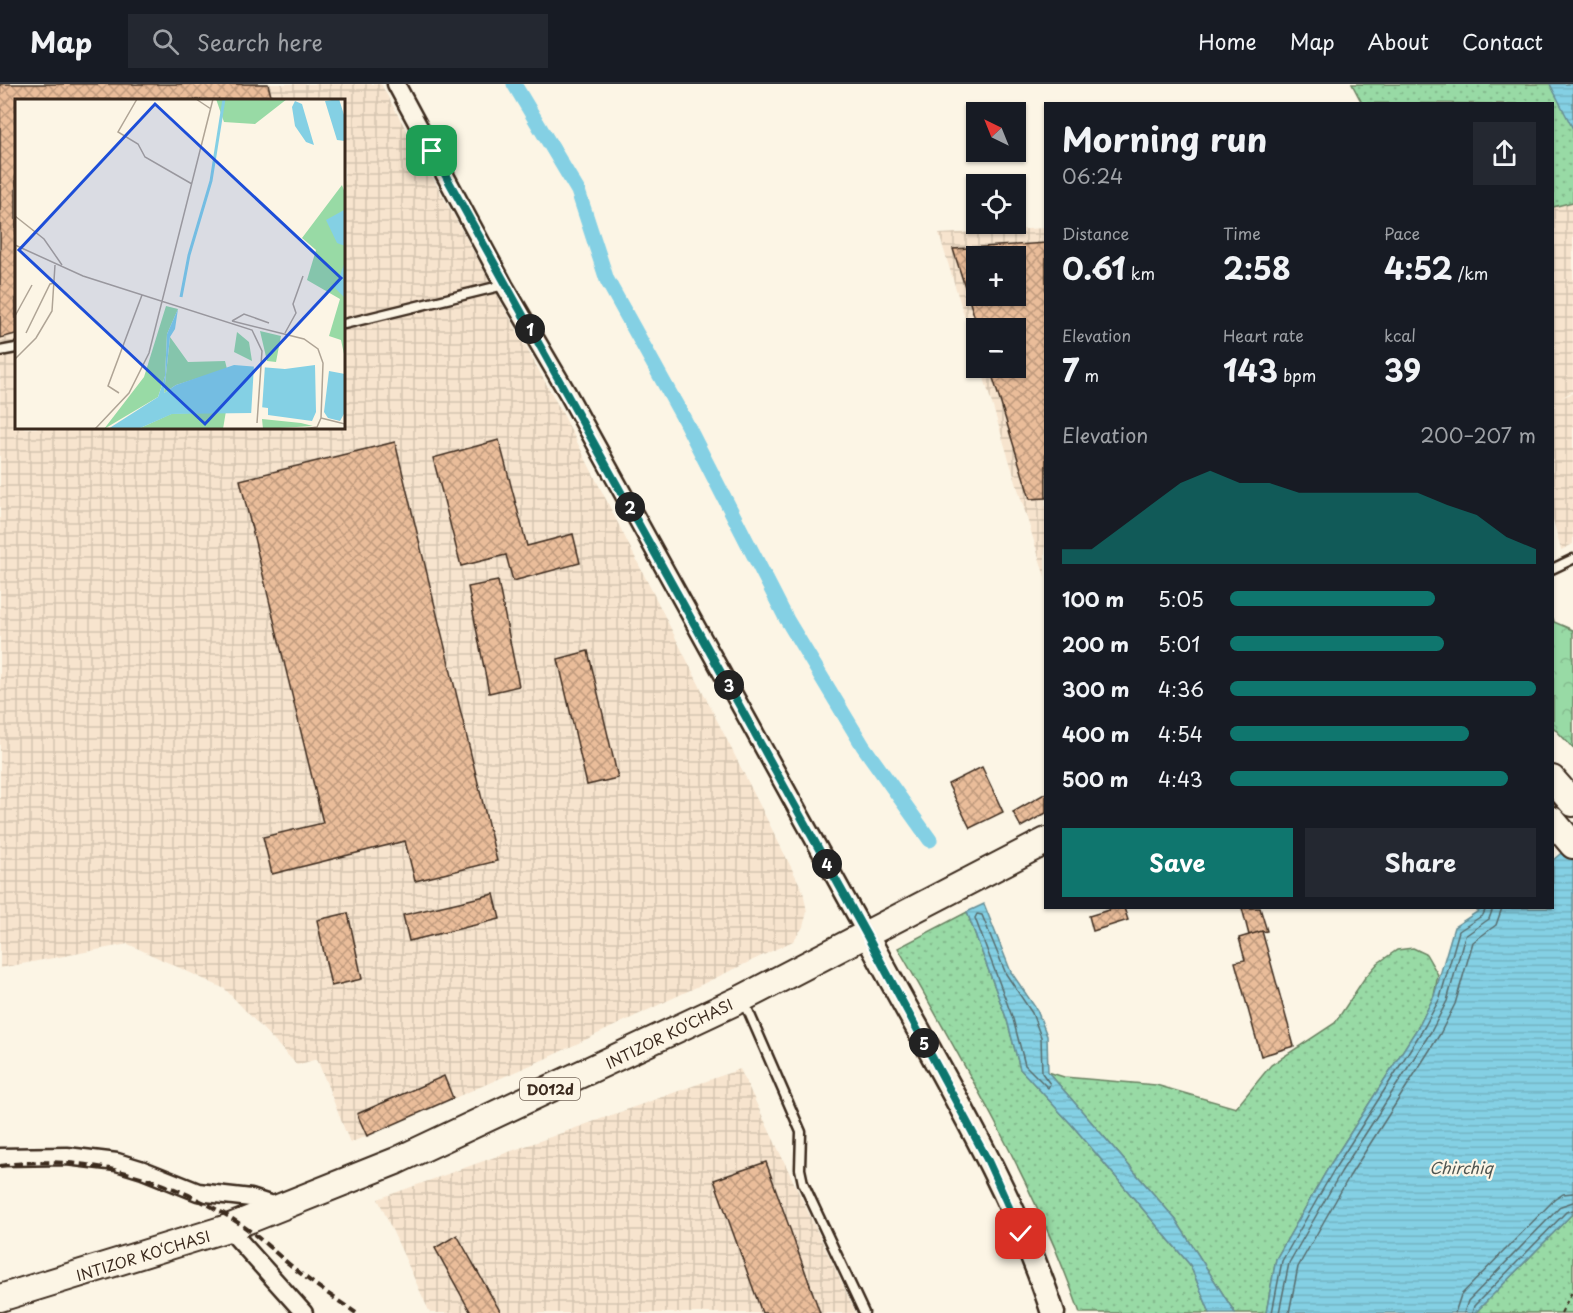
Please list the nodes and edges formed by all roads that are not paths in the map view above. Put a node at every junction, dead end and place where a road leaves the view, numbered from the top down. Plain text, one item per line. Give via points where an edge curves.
1 (396, 84) edge
2 (504, 285) junction
3 (345, 324) edge
4 (15, 348) edge
5 (0, 351) edge
6 (1573, 559) edge
7 (1554, 568) edge
8 (1554, 781) edge
9 (1571, 801) edge
10 (1554, 822) edge
11 (1044, 842) edge
12 (1573, 845) edge
13 (866, 934) junction
14 (743, 998) junction
15 (0, 1157) edge
16 (284, 1208) junction
17 (228, 1228) junction
18 (0, 1298) edge
19 (304, 1313) edge
20 (864, 1313) edge
21 (1053, 1313) edge

1 - 2 street
2 - 3 lane
2 - 13 street
4 - 5 lane
6 - 7 lane
8 - 9 main road
10 - 12 main road
11 - 13 main road, INTIZOR KO‘CHASI / D012d
13 - 14 main road, INTIZOR KO‘CHASI / D012d
13 - 21 street via 988,1161
14 - 16 main road, INTIZOR KO‘CHASI / D012d via 396,1161
14 - 20 lane via 801,1132 803,1183
15 - 16 street via 67,1156 117,1162 198,1192 251,1198
16 - 17 main road, INTIZOR KO‘CHASI / D012d
17 - 18 main road, INTIZOR KO‘CHASI / D012d
17 - 19 street

